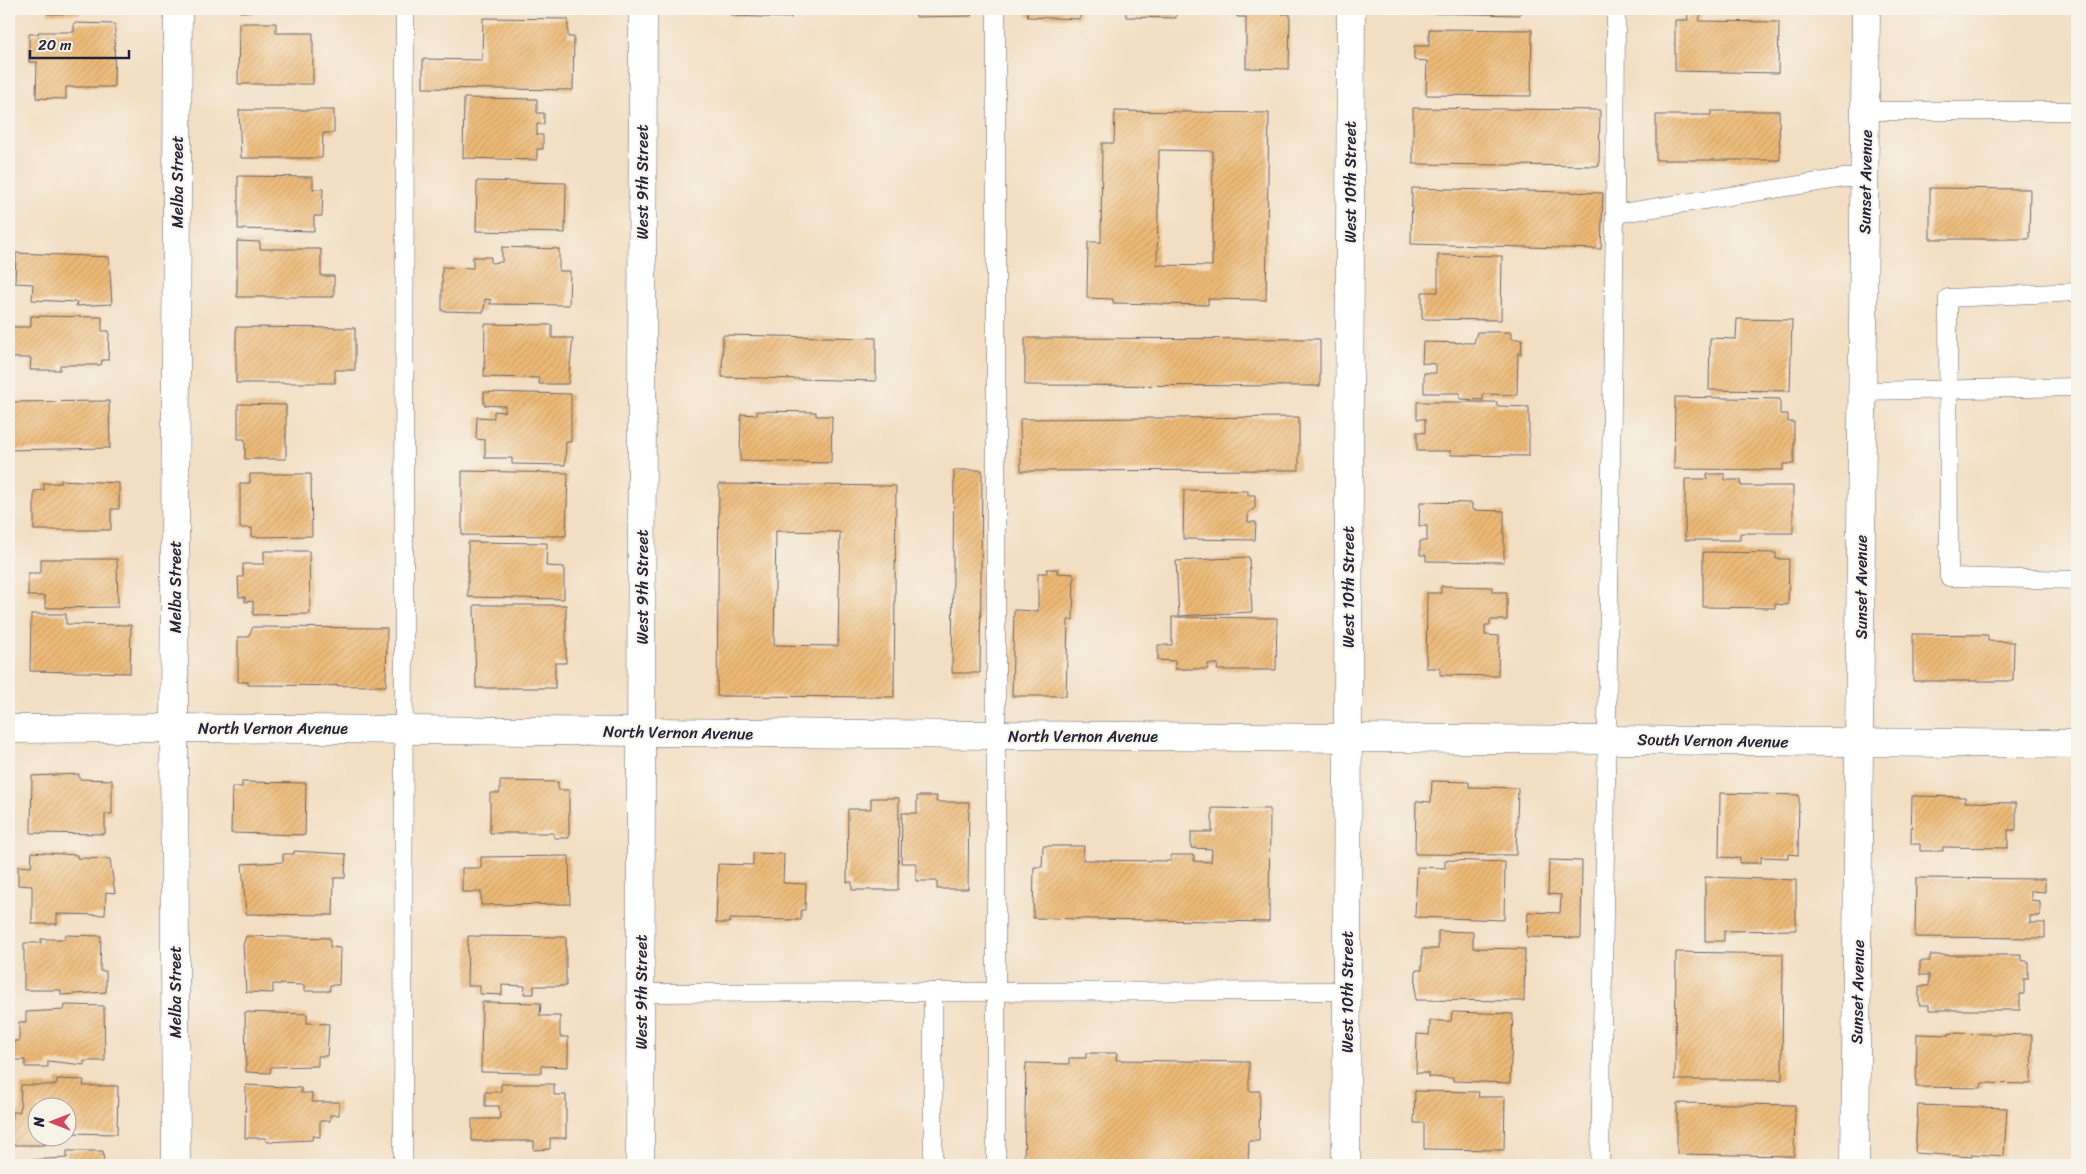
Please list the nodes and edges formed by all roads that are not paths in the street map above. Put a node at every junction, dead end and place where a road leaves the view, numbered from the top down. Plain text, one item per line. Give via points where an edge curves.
1 (178, 9) edge
2 (405, 9) edge
3 (643, 9) edge
4 (996, 9) edge
5 (1351, 9) edge
6 (1616, 9) edge
7 (1866, 9) edge
8 (1866, 111) junction
9 (2077, 111) edge
10 (1865, 178) junction
11 (1615, 214) junction
12 (2077, 292) edge
13 (2077, 387) edge
14 (1947, 390) junction
15 (1862, 391) junction
16 (2077, 580) edge
17 (174, 728) junction
18 (9, 729) edge
19 (404, 729) junction
20 (642, 732) junction
21 (996, 736) junction
22 (1348, 738) junction
23 (1608, 739) junction
24 (1860, 742) junction
25 (2077, 744) edge
26 (1347, 991) junction
27 (933, 992) junction
28 (996, 992) junction
29 (641, 993) junction
30 (176, 1165) edge
31 (403, 1165) edge
32 (640, 1165) edge
33 (933, 1165) edge
34 (996, 1165) edge
35 (1346, 1165) edge
36 (1600, 1165) edge
37 (1855, 1165) edge

1 - 17 street, Melba Street
2 - 19 lane
3 - 20 street, West 9th Street
4 - 21 lane
5 - 22 street, West 10th Street
6 - 11 lane
7 - 8 street, Sunset Avenue
8 - 9 lane
8 - 10 street, Sunset Avenue
10 - 11 lane via 1844,178
10 - 15 street, Sunset Avenue
11 - 23 lane
12 - 14 lane via 1948,298
13 - 14 lane
14 - 15 lane
14 - 16 lane via 1949,577
15 - 24 street, Sunset Avenue
17 - 18 street, North Vernon Avenue
17 - 19 street, North Vernon Avenue
17 - 30 street, Melba Street
19 - 20 street, North Vernon Avenue
19 - 31 lane
20 - 21 street, North Vernon Avenue
20 - 29 street, West 9th Street
21 - 22 street, North Vernon Avenue
21 - 28 lane
22 - 23 street, South Vernon Avenue
22 - 26 street, West 10th Street
23 - 24 street, South Vernon Avenue
23 - 36 lane
24 - 25 street, South Vernon Avenue
24 - 37 street, Sunset Avenue
26 - 28 lane
26 - 35 street, West 10th Street
27 - 28 lane
27 - 29 lane
27 - 33 lane
28 - 34 lane
29 - 32 street, West 9th Street

